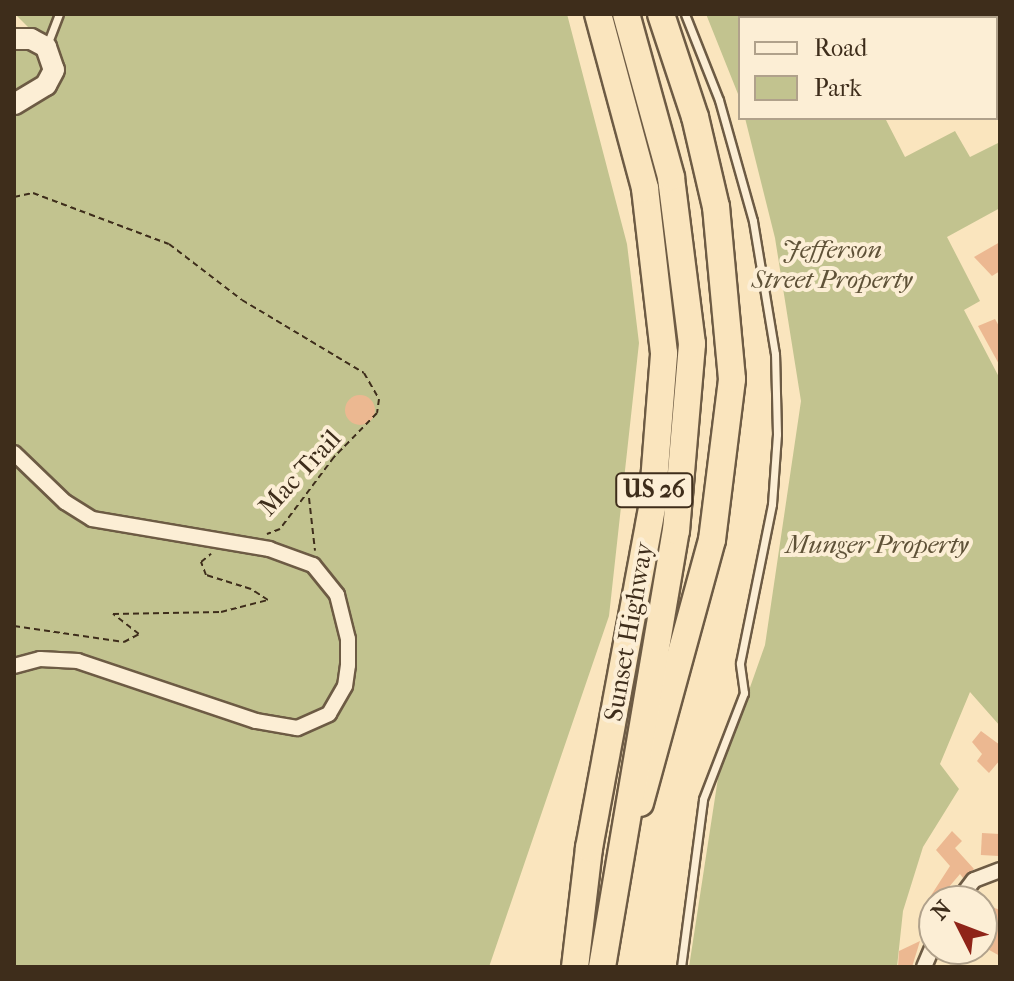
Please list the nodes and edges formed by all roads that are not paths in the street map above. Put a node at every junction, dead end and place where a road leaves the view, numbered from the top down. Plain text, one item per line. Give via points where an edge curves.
1 (59, 14) edge
2 (598, 14) edge
3 (626, 14) edge
4 (661, 14) edge
5 (685, 14) edge
6 (14, 39) edge
7 (46, 47) junction
8 (14, 104) edge
9 (14, 453) edge
10 (14, 666) edge
11 (623, 824) junction
12 (1000, 870) edge
13 (970, 885) edge
14 (575, 967) edge
15 (602, 967) edge
16 (681, 967) edge

1 - 7 lane
2 - 14 highway, Sunset Highway / US 26 via 645,188 664,353 652,507 589,848
3 - 11 highway, Sunset Highway / US 26 via 671,177 692,344 676,531
4 - 11 highway via 695,117 716,207 732,379 712,540 647,781 637,810
5 - 16 lane via 719,100 753,221 775,354 777,448 763,559 740,663 744,693 703,799
6 - 7 street via 31,39
7 - 8 street via 54,70 50,80
9 - 10 street via 65,502 92,519 283,553 313,565 337,595 348,639 348,665 334,708 308,726 256,721 66,659
11 - 15 highway, Sunset Highway / US 26
12 - 13 street

